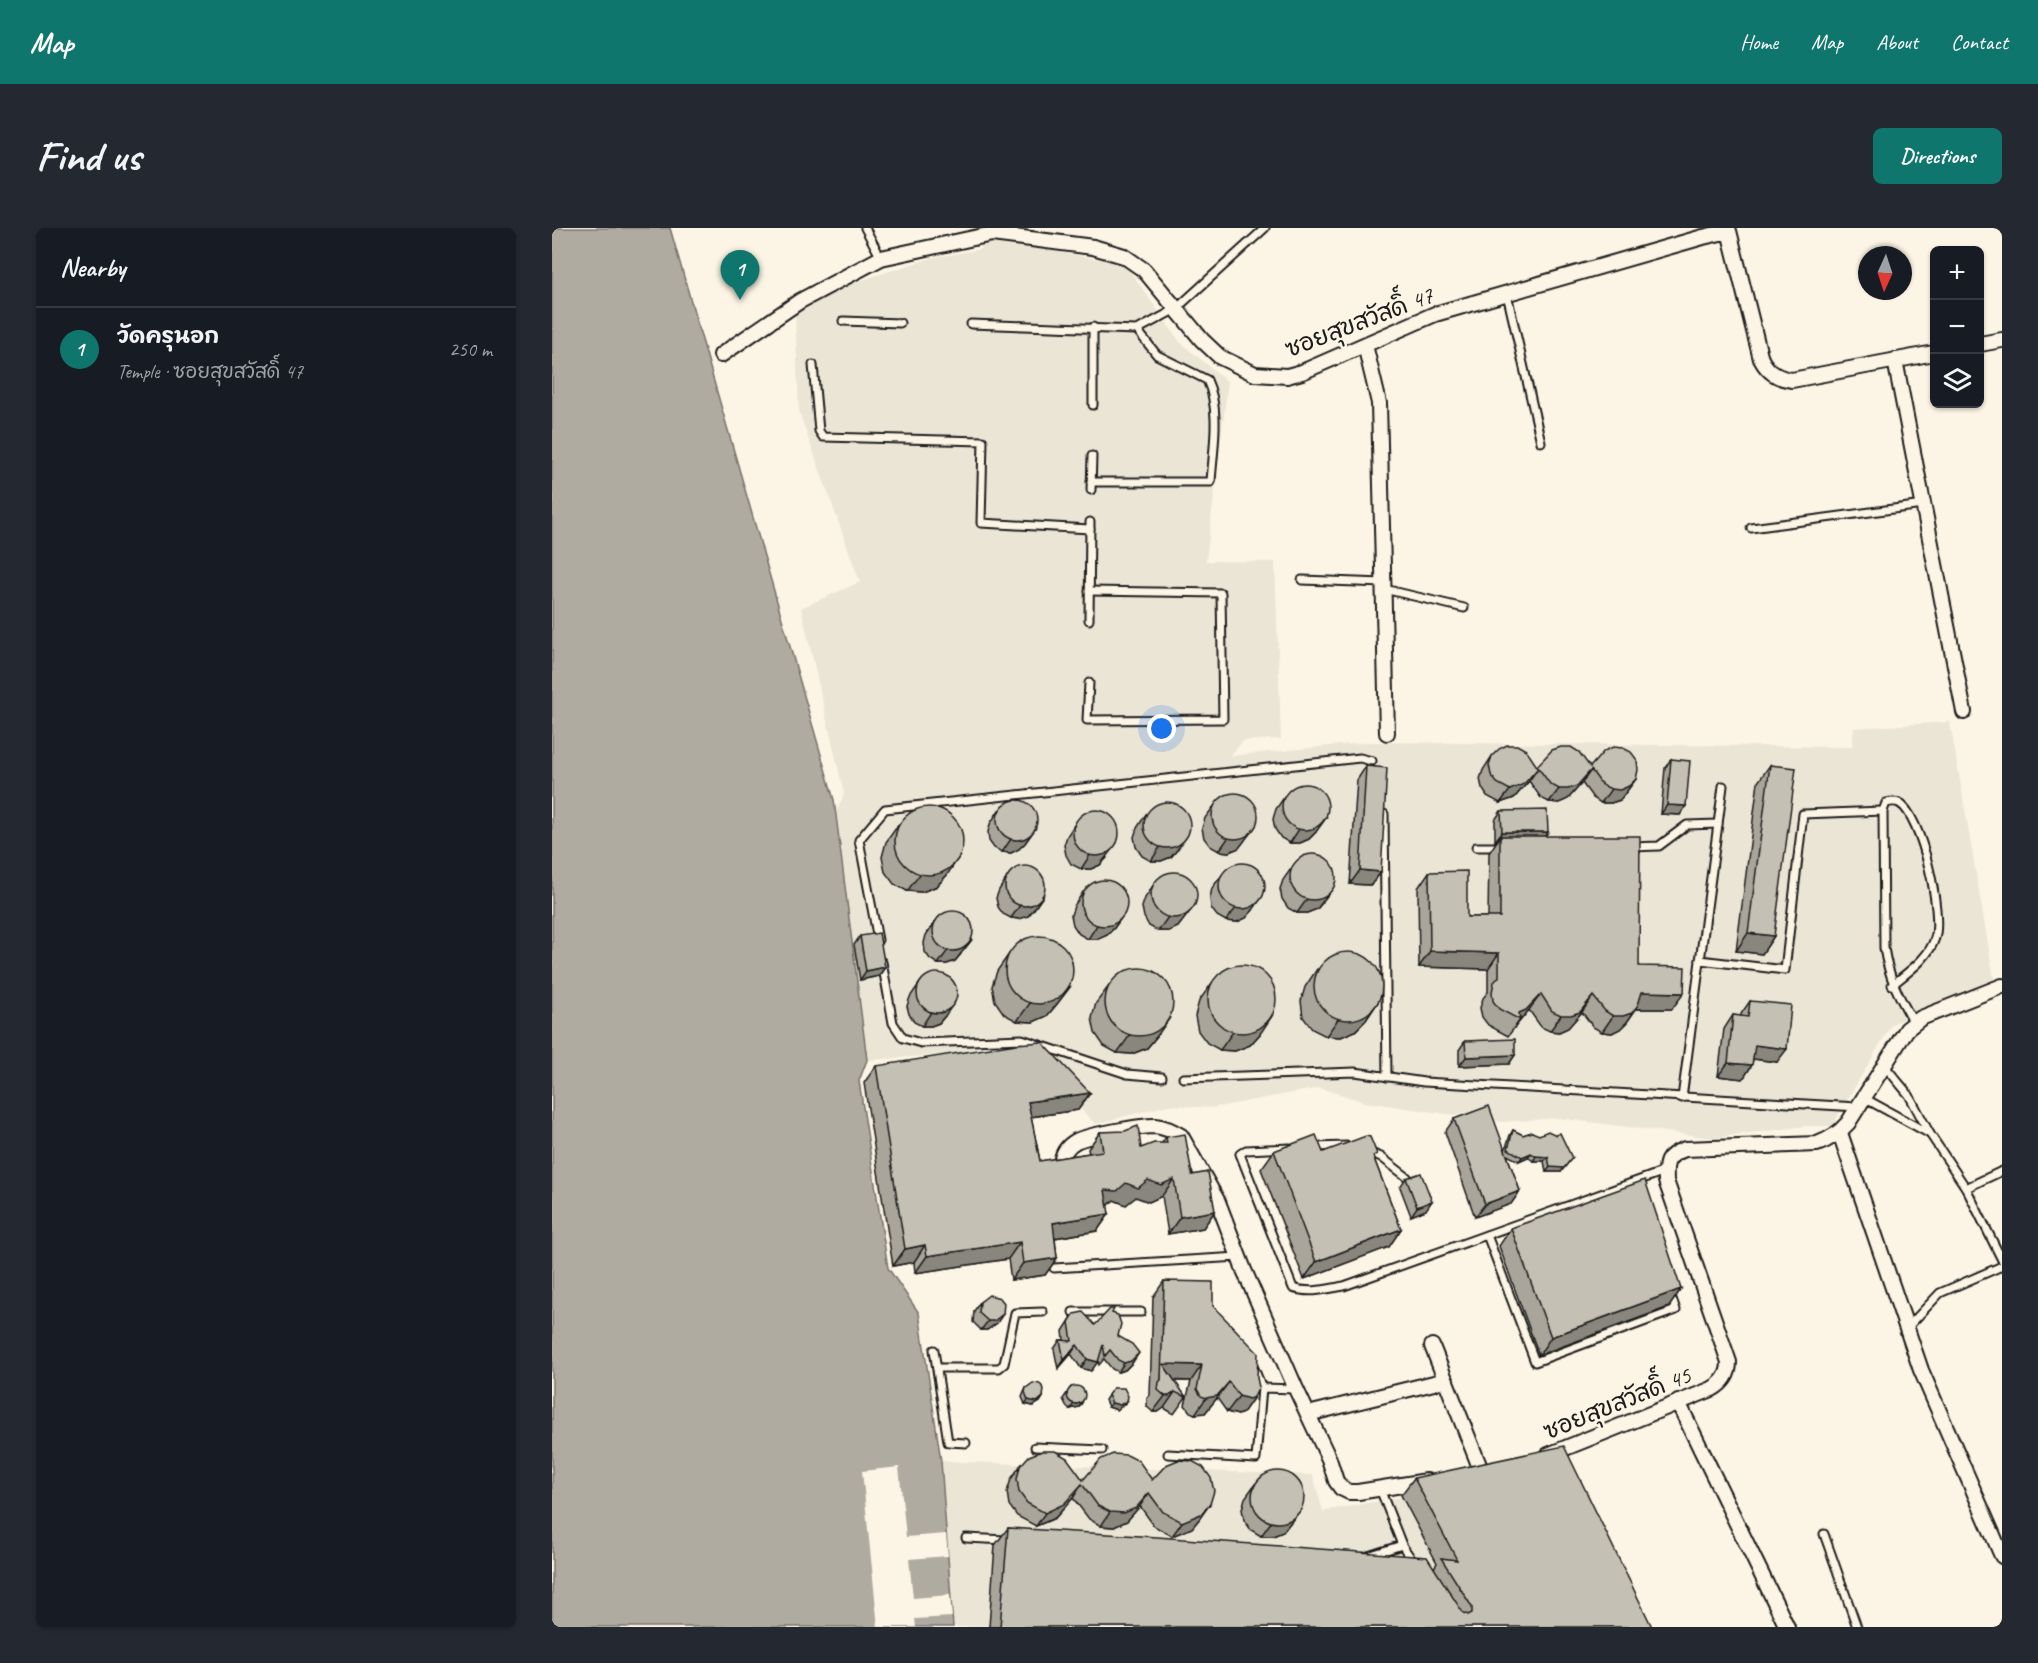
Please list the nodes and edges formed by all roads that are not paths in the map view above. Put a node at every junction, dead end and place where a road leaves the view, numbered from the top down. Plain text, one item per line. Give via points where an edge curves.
1 (865, 228) edge
2 (1265, 228) edge
3 (1729, 230) edge
4 (1003, 232) edge
5 (880, 258) junction
6 (1507, 294) junction
7 (1176, 309) junction
8 (843, 321) dead end
9 (900, 323) dead end
10 (971, 324) dead end
11 (1093, 327) junction
12 (1137, 330) junction
13 (2002, 340) edge
14 (1984, 343) edge
15 (1365, 345) junction
16 (1930, 354) edge
17 (720, 355) dead end
18 (1895, 360) junction
19 (813, 365) dead end
20 (1093, 405) dead end
21 (1541, 442) dead end
22 (1092, 456) dead end
23 (1923, 505) junction
24 (1751, 528) dead end
25 (1302, 580) dead end
26 (1384, 586) junction
27 (1089, 591) junction
28 (1464, 608) dead end
29 (1089, 620) dead end
30 (1089, 683) dead end
31 (1964, 712) dead end
32 (1387, 733) dead end
33 (1372, 761) dead end
34 (1723, 786) dead end
35 (1383, 804) edge
36 (1883, 812) junction
37 (1718, 824) junction
38 (1476, 847) dead end
39 (1511, 847) edge
40 (1628, 847) edge
41 (878, 943) edge
42 (880, 954) edge
43 (1700, 960) junction
44 (1893, 985) junction
45 (2002, 986) edge
46 (1914, 1023) junction
47 (1884, 1065) junction
48 (1162, 1077) dead end
49 (1387, 1077) junction
50 (1183, 1078) dead end
51 (1682, 1098) junction
52 (1860, 1102) junction
53 (1839, 1132) junction
54 (1930, 1134) junction
55 (1354, 1148) edge
56 (1362, 1150) edge
57 (1061, 1164) edge
58 (1665, 1171) junction
59 (2002, 1171) edge
60 (1407, 1177) edge
61 (1634, 1182) junction
62 (1966, 1188) junction
63 (1637, 1192) edge
64 (1487, 1234) junction
65 (1239, 1257) junction
66 (2002, 1260) edge
67 (2002, 1266) edge
68 (1054, 1269) edge
69 (1669, 1289) edge
70 (1073, 1311) dead end
71 (1043, 1312) dead end
72 (1141, 1312) dead end
73 (1906, 1329) junction
74 (1432, 1346) dead end
75 (934, 1350) dead end
76 (1246, 1360) edge
77 (937, 1368) junction
78 (1446, 1380) junction
79 (1262, 1388) junction
80 (1296, 1389) junction
81 (1678, 1402) junction
82 (1308, 1414) junction
83 (966, 1443) dead end
84 (1035, 1447) dead end
85 (1102, 1450) dead end
86 (1168, 1455) dead end
87 (1538, 1458) edge
88 (1481, 1470) edge
89 (1436, 1479) edge
90 (1380, 1489) junction
91 (1824, 1533) dead end
92 (966, 1538) dead end
93 (1013, 1540) edge
94 (1402, 1545) junction
95 (2002, 1556) edge
96 (1360, 1558) edge
97 (1419, 1571) edge
98 (1787, 1627) edge
99 (1857, 1627) edge

1 - 5 lane
2 - 7 lane
3 - 6 street, ซอยสุขสวัสดิ์ 47
3 - 18 street, ซอยสุขสวัสดิ์ 47 via 1761,359 1779,378 1792,380
4 - 5 street, ซอยสุขสวัสดิ์ 47
4 - 7 street, ซอยสุขสวัสดิ์ 47 via 1124,256 1144,270
5 - 17 street, ซอยสุขสวัสดิ์ 47 via 800,301
6 - 15 street, ซอยสุขสวัสดิ์ 47 via 1435,314
6 - 21 lane
7 - 12 lane
7 - 15 street, ซอยสุขสวัสดิ์ 47 via 1220,357 1256,374 1287,376
8 - 9 lane
10 - 11 lane
11 - 12 lane
11 - 20 lane
12 - 22 lane via 1157,355 1207,380 1215,419 1211,482 1091,486
13 - 14 street
15 - 26 street via 1379,403
16 - 18 street, ซอยสุขสวัสดิ์ 47
18 - 23 street
19 - 27 lane via 819,431 823,437 983,441 981,523 1090,525
23 - 24 lane
23 - 31 street
25 - 26 lane
26 - 28 lane
26 - 32 street
27 - 29 lane
27 - 30 lane via 1221,593 1223,719 1087,720
33 - 41 lane via 1360,758 885,809 859,840
34 - 37 lane
35 - 49 lane
36 - 43 lane via 1803,814 1785,970
36 - 44 lane via 1884,948
36 - 44 lane via 1886,803 1899,803 1916,828 1925,853 1938,923 1925,957
37 - 40 lane via 1687,825 1659,846
37 - 43 lane
38 - 39 lane
42 - 48 lane via 893,1023 903,1038 921,1043 1022,1039 1128,1074
43 - 51 lane
44 - 46 lane
45 - 46 street
46 - 47 street
47 - 52 street
47 - 54 lane via 1909,1095
49 - 50 lane via 1355,1072
49 - 51 lane
51 - 52 lane
52 - 53 street
52 - 54 lane
53 - 58 street via 1817,1144 1685,1149 1672,1154
53 - 73 street
54 - 62 lane
55 - 64 lane via 1346,1145 1246,1150 1240,1154 1293,1288 1302,1291 1344,1286
56 - 60 lane via 1381,1157
57 - 65 street via 1067,1148 1076,1141 1141,1127 1173,1130 1181,1136 1218,1202
58 - 61 lane
58 - 81 street, ซอยสุขสวัสดิ์ 45 via 1730,1362 1719,1385
59 - 62 lane
61 - 63 lane
61 - 64 lane
62 - 66 lane
64 - 69 lane via 1535,1362 1676,1310
65 - 68 lane
65 - 80 street
67 - 73 lane via 1940,1293
70 - 72 lane
71 - 77 lane via 1015,1313 1004,1364 999,1368
73 - 95 street
74 - 78 street
75 - 77 lane
76 - 79 lane via 1255,1369
77 - 83 lane via 948,1442
78 - 82 street
78 - 88 street
79 - 80 lane
79 - 86 lane via 1256,1459
80 - 82 street
81 - 87 street, ซอยสุขสวัสดิ์ 45
81 - 98 street
82 - 90 street via 1341,1488 1349,1492
84 - 85 lane
89 - 90 street
90 - 94 lane
91 - 99 lane
92 - 93 lane
94 - 96 lane
94 - 97 lane

